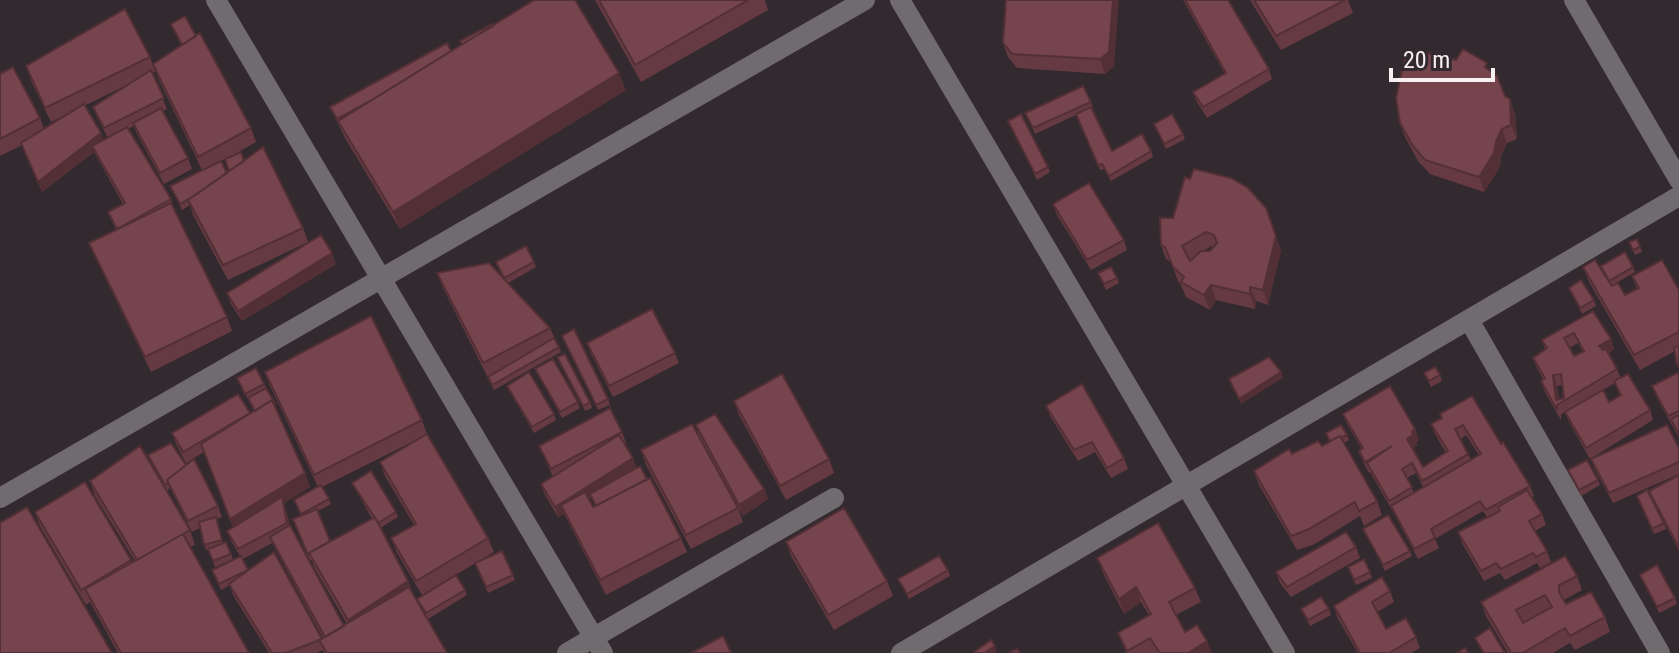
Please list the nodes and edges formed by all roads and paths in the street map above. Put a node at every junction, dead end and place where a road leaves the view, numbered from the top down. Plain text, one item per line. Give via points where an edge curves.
1 (216, 0) edge
2 (865, 0) edge
3 (900, 0) edge
4 (1574, 0) edge
5 (1679, 180) edge
6 (1679, 196) edge
7 (381, 278) junction
8 (1469, 320) junction
9 (1186, 486) junction
10 (0, 498) edge
11 (834, 498) dead end
12 (598, 645) edge
13 (567, 653) edge
14 (901, 653) edge
15 (1285, 653) edge
16 (1660, 653) edge

1 - 7 street
2 - 7 street
3 - 9 street
4 - 5 street
6 - 8 street
7 - 10 street
7 - 12 street
8 - 9 street
8 - 16 street
9 - 14 street
9 - 15 street
11 - 12 street
12 - 13 street

